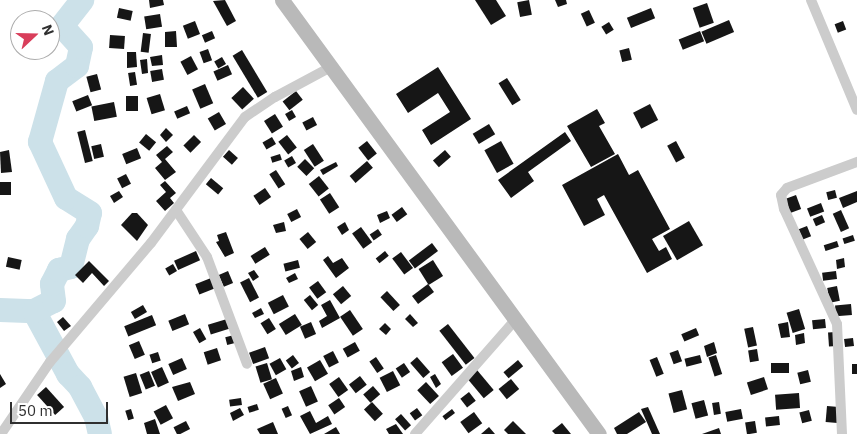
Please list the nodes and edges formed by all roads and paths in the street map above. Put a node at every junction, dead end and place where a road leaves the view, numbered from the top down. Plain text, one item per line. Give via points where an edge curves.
1 (282, 0) edge
2 (811, 0) edge
3 (329, 68) junction
4 (857, 110) edge
5 (857, 162) edge
6 (176, 210) junction
7 (515, 320) junction
8 (247, 364) dead end
9 (0, 434) edge
10 (415, 434) edge
11 (599, 434) edge
12 (842, 434) edge

1 - 3 street
2 - 4 street
3 - 6 street via 245,117
3 - 7 street via 438,210
5 - 12 street via 787,188 781,195 784,209 837,324
6 - 8 street via 207,257
6 - 9 street via 50,362
7 - 10 street
7 - 11 street

